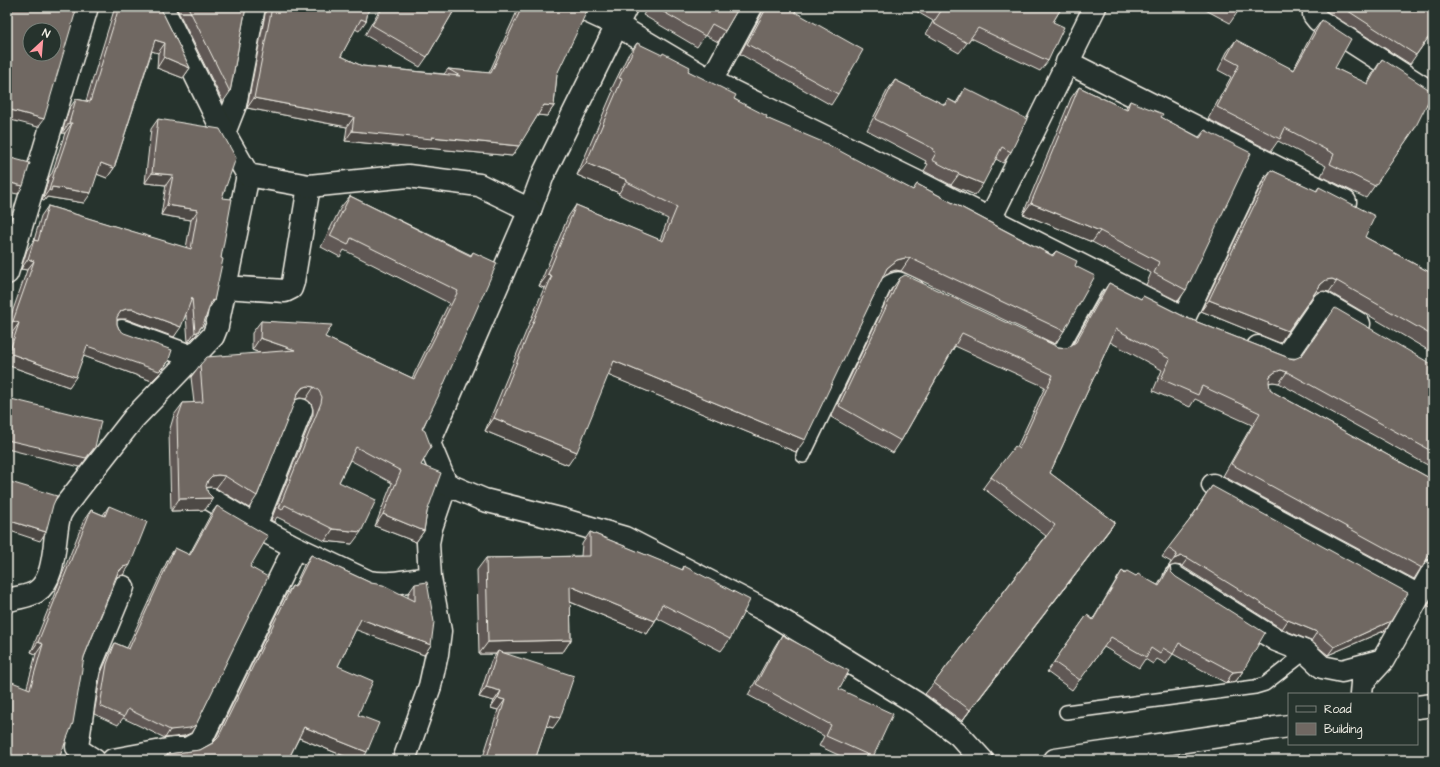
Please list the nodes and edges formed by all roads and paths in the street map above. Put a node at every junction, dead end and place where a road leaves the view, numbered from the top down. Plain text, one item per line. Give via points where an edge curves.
1 (87, 7) edge
2 (162, 7) edge
3 (254, 7) edge
4 (578, 7) edge
5 (751, 7) edge
6 (1094, 7) edge
7 (1314, 7) edge
8 (622, 16) edge
9 (1067, 62) junction
10 (711, 81) junction
11 (1433, 94) edge
12 (224, 133) junction
13 (1260, 159) junction
14 (248, 175) junction
15 (308, 186) junction
16 (530, 210) junction
17 (1364, 211) edge
18 (990, 219) junction
19 (13, 230) edge
20 (7, 273) edge
21 (1102, 276) junction
22 (224, 287) junction
23 (926, 291) edge
24 (1184, 318) junction
25 (1206, 326) edge
26 (122, 331) edge
27 (1378, 335) edge
28 (1242, 341) edge
29 (1037, 344) edge
30 (193, 357) junction
31 (301, 410) dead end
32 (803, 456) edge
33 (446, 484) junction
34 (1213, 485) edge
35 (210, 499) edge
36 (255, 526) junction
37 (295, 547) junction
38 (1433, 571) edge
39 (1175, 577) edge
40 (430, 578) junction
41 (123, 587) dead end
42 (1419, 596) junction
43 (7, 601) edge
44 (1306, 652) junction
45 (1383, 660) junction
46 (1361, 693) edge
47 (1433, 705) edge
48 (1418, 707) edge
49 (1066, 712) dead end
50 (1288, 726) edge
51 (94, 760) edge
52 (113, 760) edge
53 (404, 760) edge
54 (982, 760) edge
55 (1055, 760) edge

1 - 19 street
2 - 12 street
3 - 12 street via 235,105
4 - 8 street
5 - 10 street
6 - 9 street
7 - 11 street via 1314,15 1318,20
8 - 10 street
8 - 16 street via 543,175
9 - 13 street
9 - 18 street
10 - 18 street
12 - 14 street
13 - 17 street
13 - 24 street
14 - 15 street
14 - 22 street
15 - 16 street via 408,176 479,185
15 - 22 street via 291,288 285,291
16 - 33 street via 429,443
18 - 21 street
19 - 20 street
21 - 24 street
21 - 29 lane via 1061,349 1057,352 1051,351
22 - 30 street via 213,336
23 - 32 lane via 898,278 886,284
24 - 25 street
26 - 30 street
27 - 28 street via 1324,303 1286,358
30 - 43 street via 134,418 65,506 59,516 45,586 35,593
31 - 36 street
33 - 40 street via 428,543
33 - 54 street via 484,500 625,538 770,613 916,703 959,735
34 - 42 street
35 - 36 street
36 - 37 street
37 - 40 street via 369,582 378,584
37 - 52 street via 200,742 187,750 173,749
38 - 42 street
39 - 44 street via 1276,640
40 - 53 street via 440,631 437,654 430,686
41 - 51 street via 87,679 77,747
42 - 45 street
44 - 45 street via 1322,667 1342,671
44 - 49 lane via 1265,684 1255,687
45 - 46 street via 1362,683
47 - 48 street
50 - 55 street

